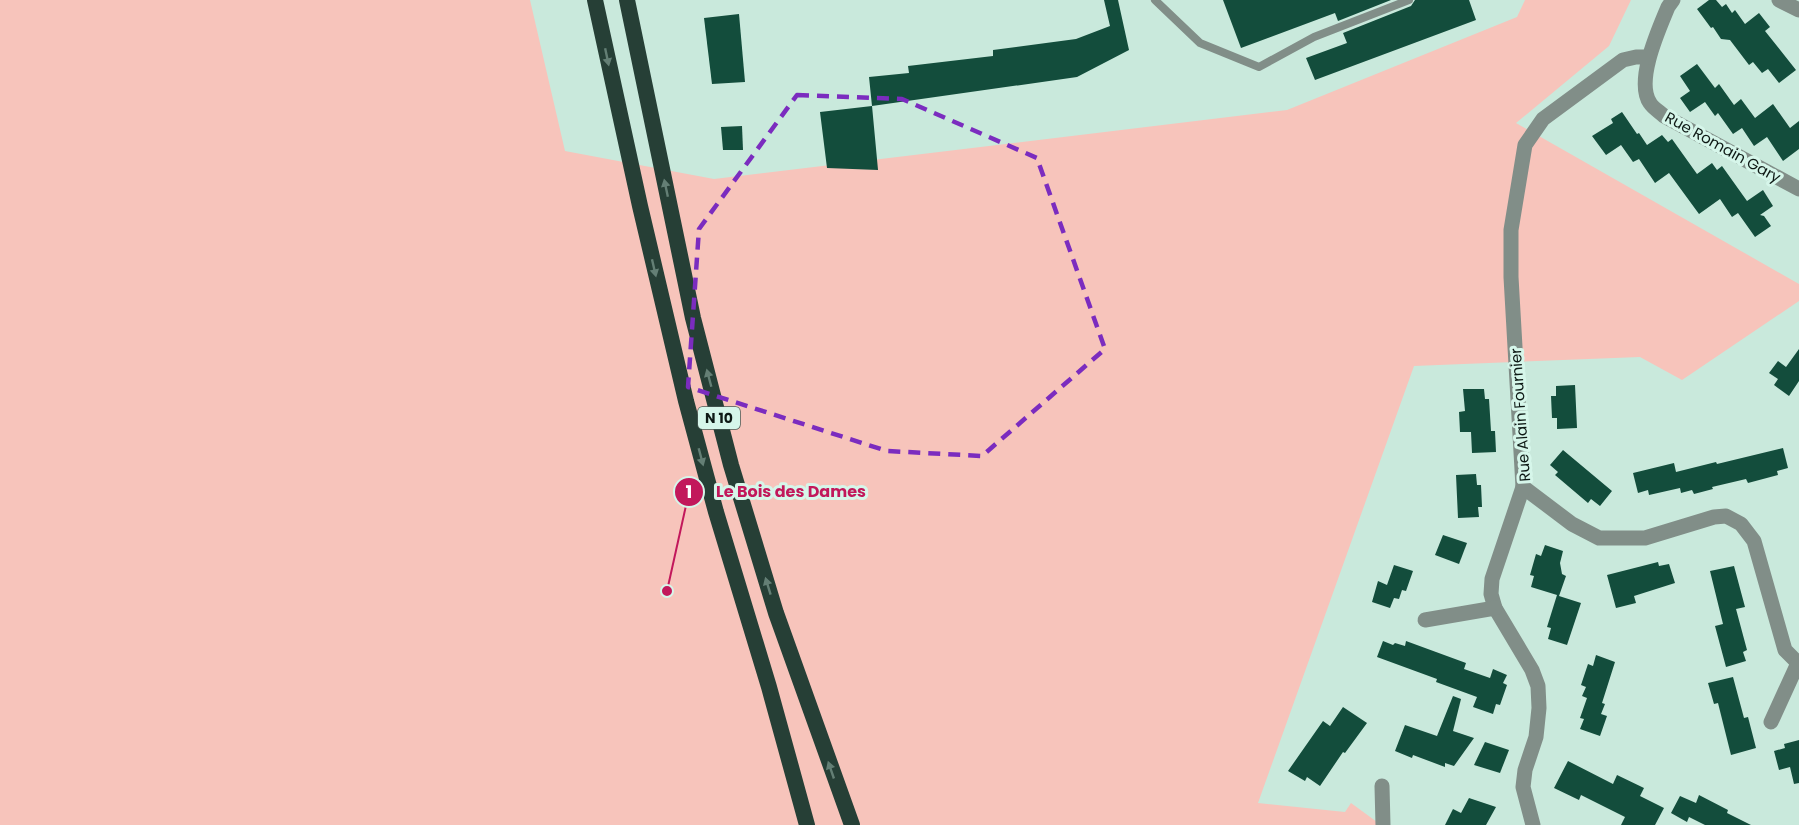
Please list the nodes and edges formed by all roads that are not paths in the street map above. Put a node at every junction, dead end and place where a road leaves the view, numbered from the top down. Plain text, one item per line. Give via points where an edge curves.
1 (595, 0) edge
2 (627, 0) edge
3 (1155, 0) edge
4 (1409, 0) edge
5 (1673, 0) edge
6 (1779, 0) edge
7 (1799, 10) edge
8 (1648, 57) junction
9 (1799, 189) edge
10 (1523, 487) junction
11 (1495, 608) junction
12 (1425, 620) dead end
13 (1799, 664) edge
14 (769, 687) junction
15 (1771, 722) dead end
16 (1382, 786) dead end
17 (807, 825) edge
18 (819, 825) edge
19 (852, 825) edge
20 (1383, 825) edge
21 (1533, 825) edge

1 -> 14 highway, N 10 via 686,401
19 -> 2 highway, N 10 via 776,613 731,465 693,318
3 - 4 lane via 1200,43 1259,67 1314,37
5 - 8 street, Rue Romain Gary
6 - 7 street
8 - 9 street, Rue Romain Gary via 1645,90 1649,102 1664,116
8 - 10 street, Rue Alain Fournier via 1623,60 1543,119 1526,145 1511,230 1510,277
10 - 11 street via 1492,579
10 - 13 street, Rue Alain Fournier via 1572,524 1599,538 1645,538 1726,516 1741,524 1754,541 1785,650
11 - 12 street
11 - 21 street via 1538,686 1536,736 1523,787
13 - 15 street
14 - 17 highway
14 - 18 highway, N 10
16 - 20 street

